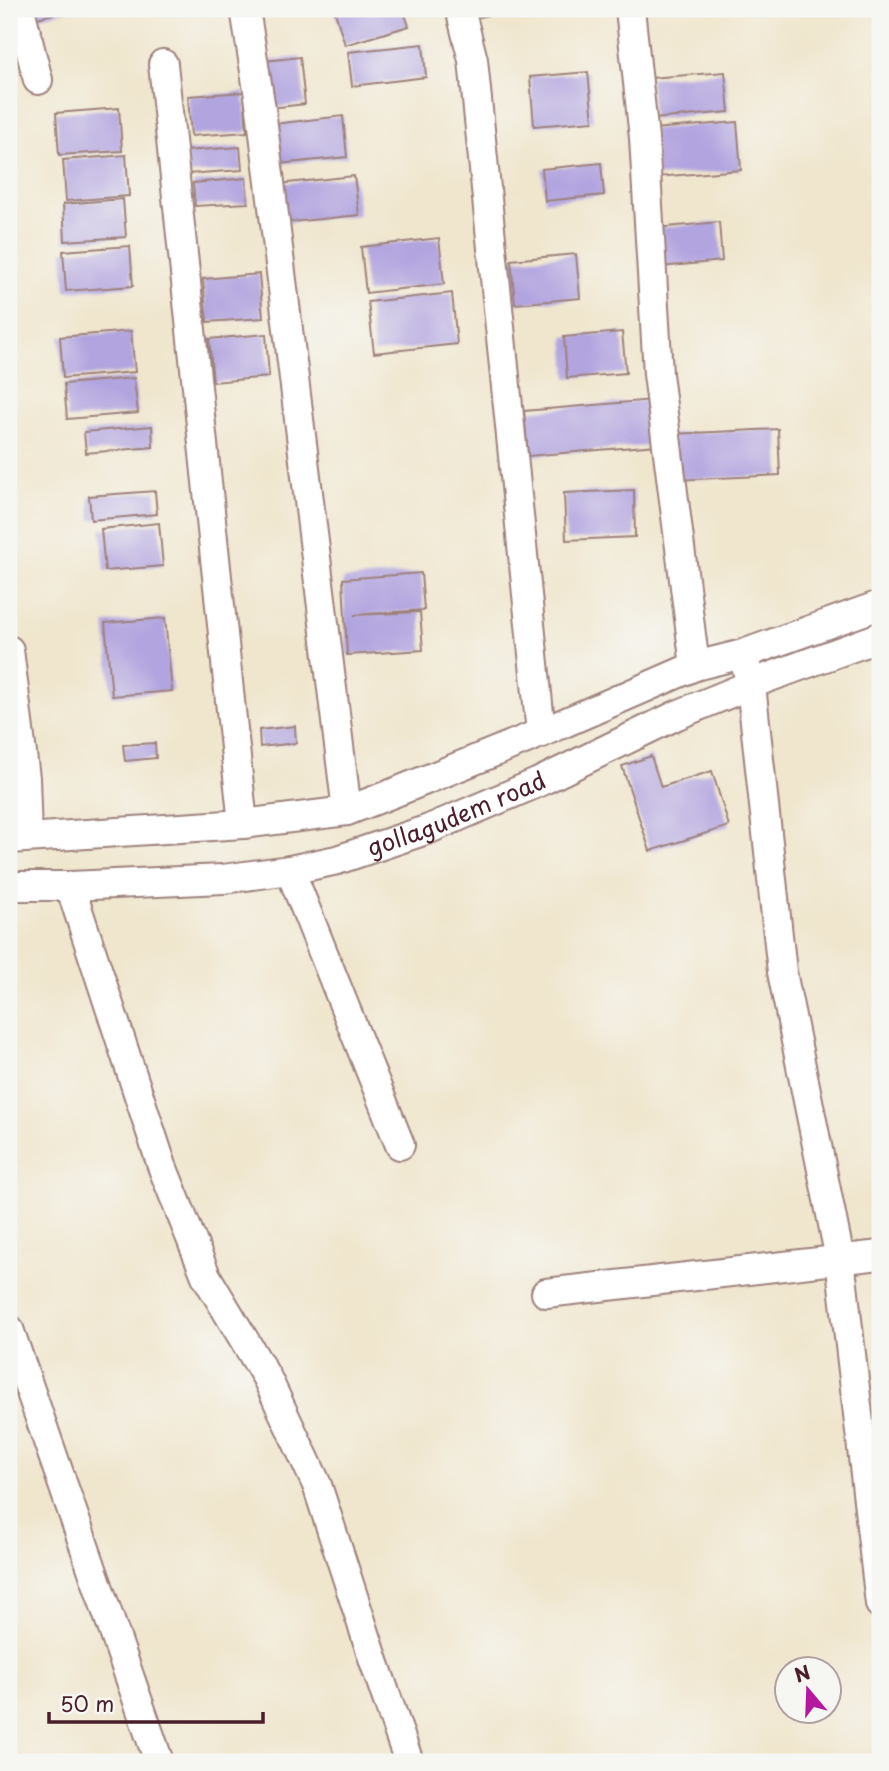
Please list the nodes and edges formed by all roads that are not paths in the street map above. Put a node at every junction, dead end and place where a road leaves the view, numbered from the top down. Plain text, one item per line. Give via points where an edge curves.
1 (20, 9) edge
2 (245, 9) edge
3 (460, 9) edge
4 (630, 9) edge
5 (163, 64) dead end
6 (38, 80) dead end
7 (880, 605) edge
8 (880, 637) edge
9 (9, 650) edge
10 (743, 654) junction
11 (695, 666) junction
12 (751, 685) junction
13 (541, 733) junction
14 (347, 811) junction
15 (243, 824) junction
16 (18, 838) edge
17 (290, 870) junction
18 (9, 886) edge
19 (70, 886) junction
20 (400, 1145) dead end
21 (880, 1255) edge
22 (840, 1259) junction
23 (546, 1293) dead end
24 (9, 1329) edge
25 (880, 1604) edge
26 (159, 1762) edge
27 (409, 1762) edge

1 - 6 street
2 - 14 street
3 - 13 street via 473,60
4 - 11 street via 644,138 658,374
5 - 15 street
7 - 10 street, gollagudem road
8 - 12 street, gollagudem road
9 - 16 street via 25,778
10 - 11 street, gollagudem road
10 - 12 street
11 - 13 street, gollagudem road
12 - 17 street, gollagudem road via 429,829 337,860
12 - 22 street via 782,972
13 - 14 street, gollagudem road
14 - 15 street, gollagudem road
15 - 16 street, gollagudem road
17 - 19 street, gollagudem road via 223,879
17 - 20 street
18 - 19 street, gollagudem road
19 - 27 street via 162,1166 206,1276 267,1378 317,1485
21 - 22 street
22 - 23 street
22 - 25 street
24 - 26 street

